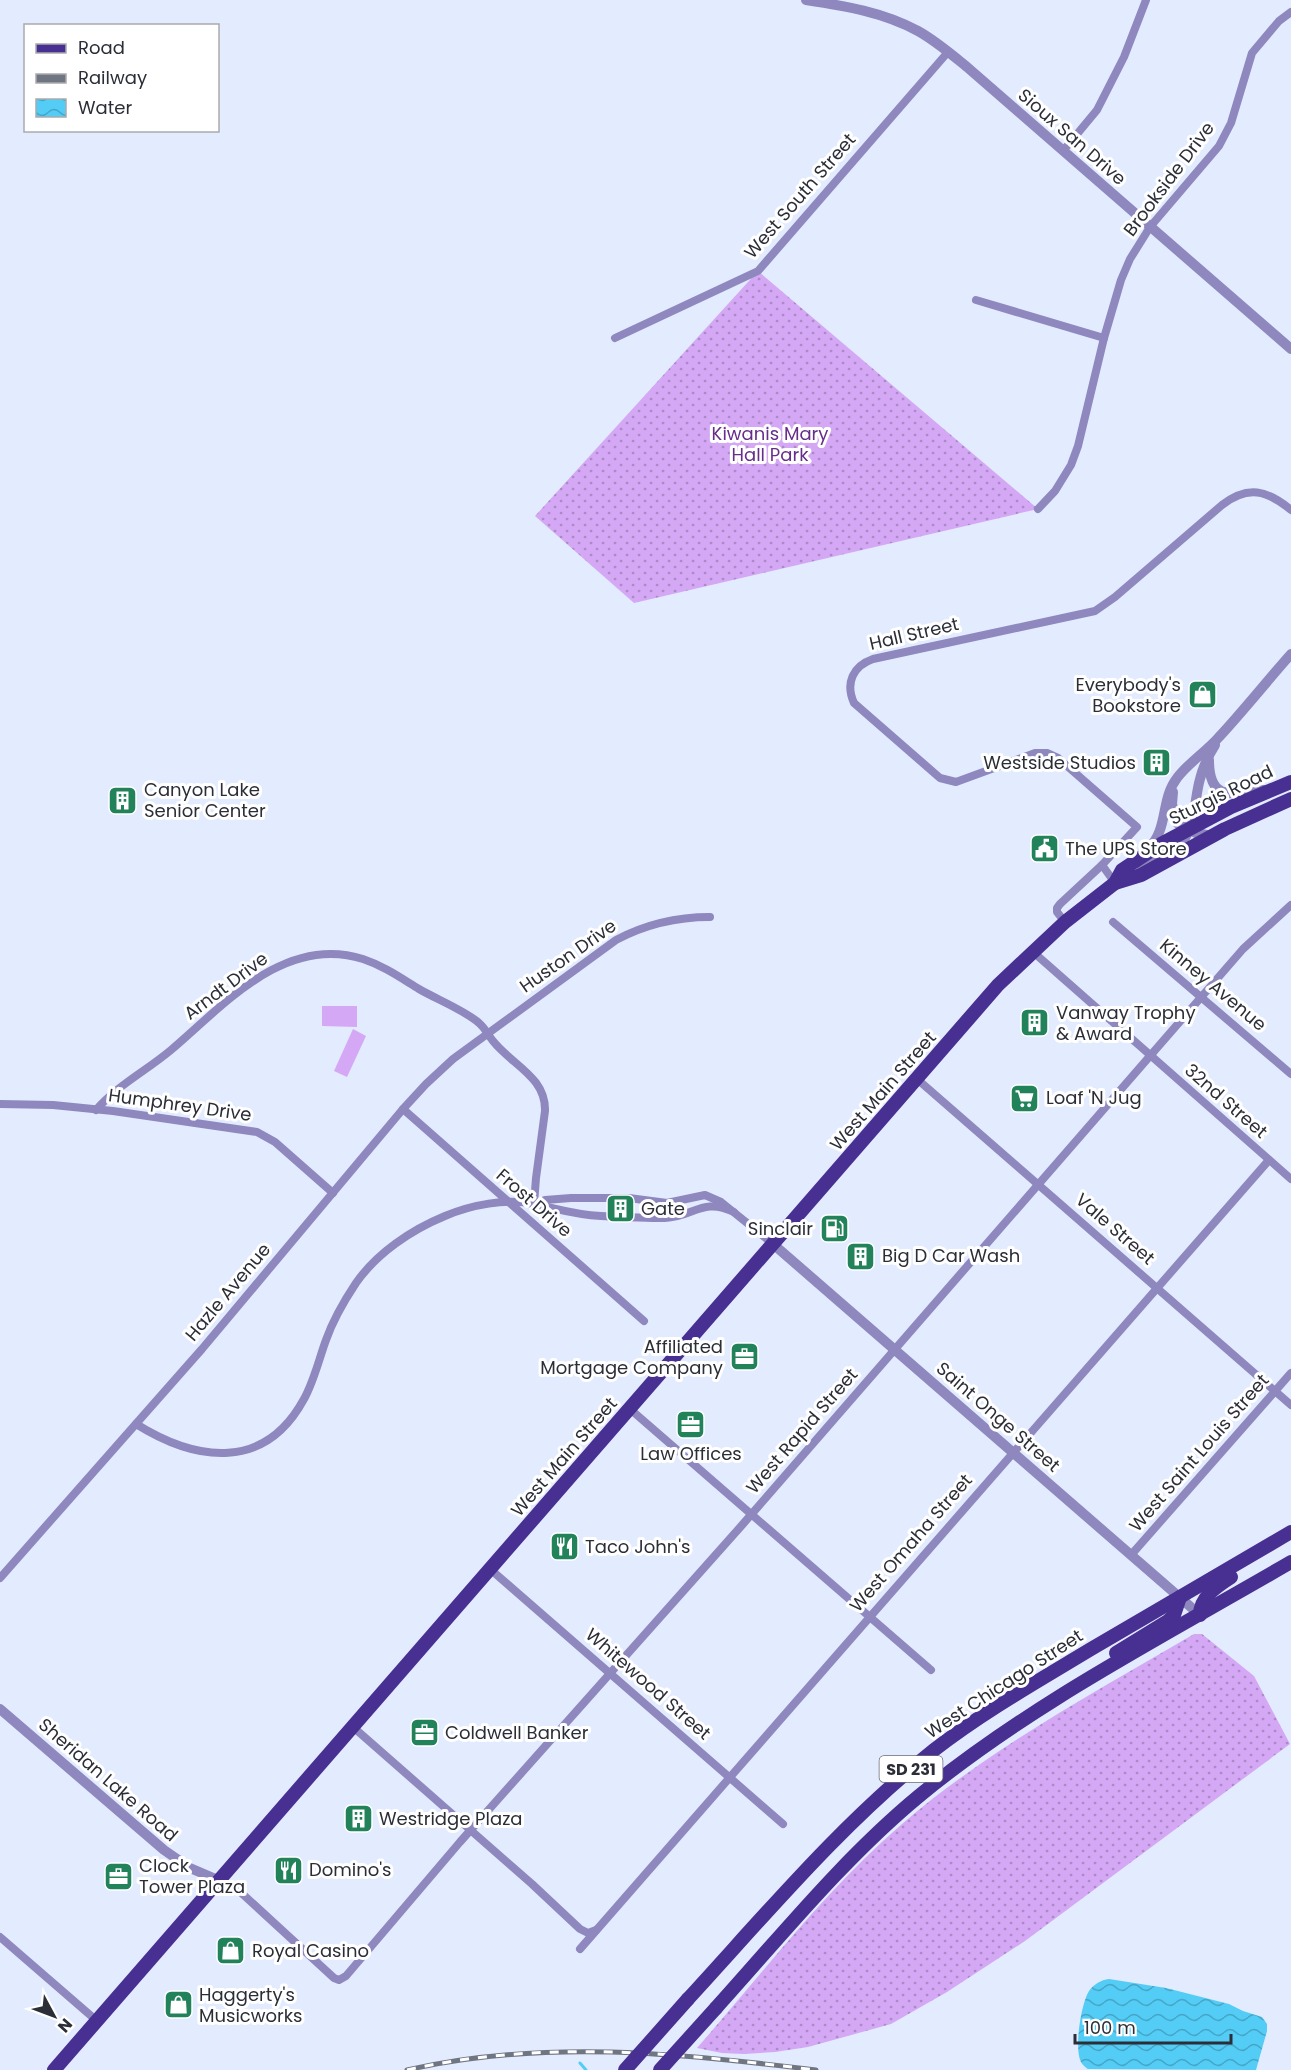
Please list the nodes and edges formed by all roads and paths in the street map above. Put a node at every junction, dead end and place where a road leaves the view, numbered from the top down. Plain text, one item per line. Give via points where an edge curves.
1 (806, 0) edge
2 (1146, 0) edge
3 (1291, 12) edge
4 (948, 52) junction
5 (1063, 151) junction
6 (1150, 226) junction
7 (976, 300) dead end
8 (615, 338) dead end
9 (1104, 338) junction
10 (1291, 349) edge
11 (1038, 508) dead end
12 (1291, 510) edge
13 (1291, 654) edge
14 (1218, 739) junction
15 (1209, 754) junction
16 (1175, 780) junction
17 (1291, 782) edge
18 (1270, 789) junction
19 (1291, 799) edge
20 (1189, 830) junction
21 (1212, 836) junction
22 (1137, 860) junction
23 (1101, 865) junction
24 (1121, 882) junction
25 (1291, 905) edge
26 (710, 918) dead end
27 (1065, 922) junction
28 (1113, 922) dead end
29 (1032, 951) junction
30 (1202, 997) junction
31 (487, 1033) junction
32 (1150, 1056) junction
33 (1291, 1074) edge
34 (917, 1079) junction
35 (0, 1104) edge
36 (403, 1109) junction
37 (96, 1110) junction
38 (1269, 1160) junction
39 (1291, 1179) edge
40 (1038, 1184) junction
41 (333, 1193) junction
42 (509, 1203) junction
43 (534, 1204) junction
44 (734, 1212) junction
45 (773, 1244) junction
46 (1157, 1287) junction
47 (644, 1321) dead end
48 (895, 1349) junction
49 (1291, 1373) edge
50 (1275, 1391) junction
51 (1291, 1405) edge
52 (630, 1409) junction
53 (136, 1424) junction
54 (1013, 1452) junction
55 (752, 1514) junction
56 (1291, 1532) edge
57 (1291, 1541) edge
58 (1131, 1555) junction
59 (1291, 1562) edge
60 (490, 1569) junction
61 (0, 1578) edge
62 (1180, 1597) junction
63 (1200, 1615) junction
64 (869, 1617) junction
65 (931, 1670) dead end
66 (611, 1675) junction
67 (0, 1709) edge
68 (1040, 1710) junction
69 (353, 1727) junction
70 (729, 1777) junction
71 (783, 1824) dead end
72 (471, 1831) junction
73 (218, 1880) junction
74 (596, 1930) junction
75 (0, 1937) edge
76 (580, 1949) dead end
77 (339, 1980) joint
78 (97, 2021) junction
79 (54, 2070) edge
80 (625, 2070) edge
81 (660, 2070) edge

1 - 4 street, Sioux San Drive via 887,17 918,31
2 - 5 street via 1124,57 1097,110
3 - 6 street, Brookside Drive via 1252,53 1232,123 1219,146
4 - 5 street, Sioux San Drive
4 - 8 street, West South Street via 758,271
5 - 6 street, Sioux San Drive
6 - 9 street, Brookside Drive via 1121,280
6 - 10 street, Sioux San Drive
7 - 9 street
9 - 11 street, Brookside Drive via 1071,465 1055,491
12 - 23 street, Hall Street via 1270,496 1242,493 1222,505 1095,611 873,659 862,664 852,676 850,692 858,708 946,781 964,780 1041,752 1058,758 1137,827
13 - 14 street, West Main Street
14 - 15 street, West Main Street
14 - 16 street, West Main Street
15 - 18 street via 1211,780 1221,792
15 - 20 street, West Main Street via 1199,780
16 - 20 street via 1177,824
16 - 22 street, West Main Street via 1167,796 1161,832
17 - 18 main road, Sturgis Road
18 - 20 main road, Sturgis Road
19 - 21 main road, Sturgis Road
20 - 21 street
20 - 22 main road, Sturgis Road
20 - 24 street, West Main Street via 1182,842
21 - 24 main road, Sturgis Road
22 - 24 main road, West Main Street via 1122,870
23 - 24 street
23 - 27 street, Hall Street via 1057,908
24 - 27 main road, West Main Street
25 - 30 street, West Rapid Street via 1251,941
26 - 31 street, Huston Drive via 676,919 624,936
27 - 29 main road, West Main Street
28 - 30 street, Kinney Avenue
29 - 32 street, 32nd Street
29 - 34 main road, West Main Street
30 - 32 street, West Rapid Street
30 - 33 street, Kinney Avenue
31 - 36 street, Hazle Avenue via 437,1073
31 - 37 street, Arndt Drive via 470,1016 372,962 341,954 312,956 281,964 258,978 124,1083
31 - 43 street, Arndt Drive via 538,1085 545,1101
32 - 38 street, 32nd Street
32 - 40 street, West Rapid Street
34 - 40 street, Vale Street
34 - 45 main road, West Main Street
35 - 37 street, Humphrey Drive
36 - 41 street, Hazle Avenue
36 - 42 street, Frost Drive
37 - 41 street, Humphrey Drive via 257,1132 275,1142
38 - 39 street, 32nd Street
38 - 46 street, West Omaha Street
40 - 46 street, Vale Street
40 - 48 street, West Rapid Street
41 - 53 street, Hazle Avenue
42 - 43 street
42 - 47 street, Frost Drive
42 - 53 street via 446,1215 402,1239 377,1259 338,1313 310,1388 297,1410 281,1430 259,1445 235,1454 203,1451
43 - 44 street via 589,1216 666,1218 708,1206
43 - 44 street via 571,1198 629,1198 667,1203 705,1196
44 - 45 street
45 - 48 street, Saint Onge Street
45 - 52 main road, West Main Street
46 - 50 street, Vale Street
46 - 54 street, West Omaha Street
48 - 54 street, Saint Onge Street
48 - 55 street, West Rapid Street
49 - 50 street, West Saint Louis Street
50 - 51 street, Vale Street
50 - 58 street, West Saint Louis Street
52 - 55 street
52 - 60 main road, West Main Street
53 - 61 street, Hazle Avenue
54 - 58 street, Saint Onge Street
54 - 64 street, West Omaha Street
55 - 64 street
55 - 66 street, West Rapid Street
56 - 62 main road, West Chicago Street / SD 231
57 - 63 main road via 1216,1587 1200,1608
58 - 62 street, Saint Onge Street
59 - 63 main road, SD 231
60 - 66 street, Whitewood Street
60 - 69 main road, West Main Street
62 - 63 street, Saint Onge Street
62 - 68 main road via 1168,1621 1085,1672
62 - 80 main road, West Chicago Street / SD 231, bridge via 997,1706 907,1772 831,1843
63 - 68 main road, SD 231
64 - 65 street
64 - 70 street, West Omaha Street
66 - 70 street, Whitewood Street
66 - 72 street, West Rapid Street
67 - 73 street, Sheridan Lake Road via 164,1851
68 - 81 main road, SD 231, bridge via 977,1751 888,1823
69 - 72 street
69 - 73 main road, West Main Street
70 - 71 street, Whitewood Street
70 - 74 street, West Omaha Street
72 - 74 street via 580,1929 588,1933
72 - 77 street, West Rapid Street
73 - 77 street, Sheridan Lake Road via 236,1888
73 - 78 main road, West Main Street
74 - 76 street, West Omaha Street
75 - 78 street
78 - 79 main road, West Main Street

